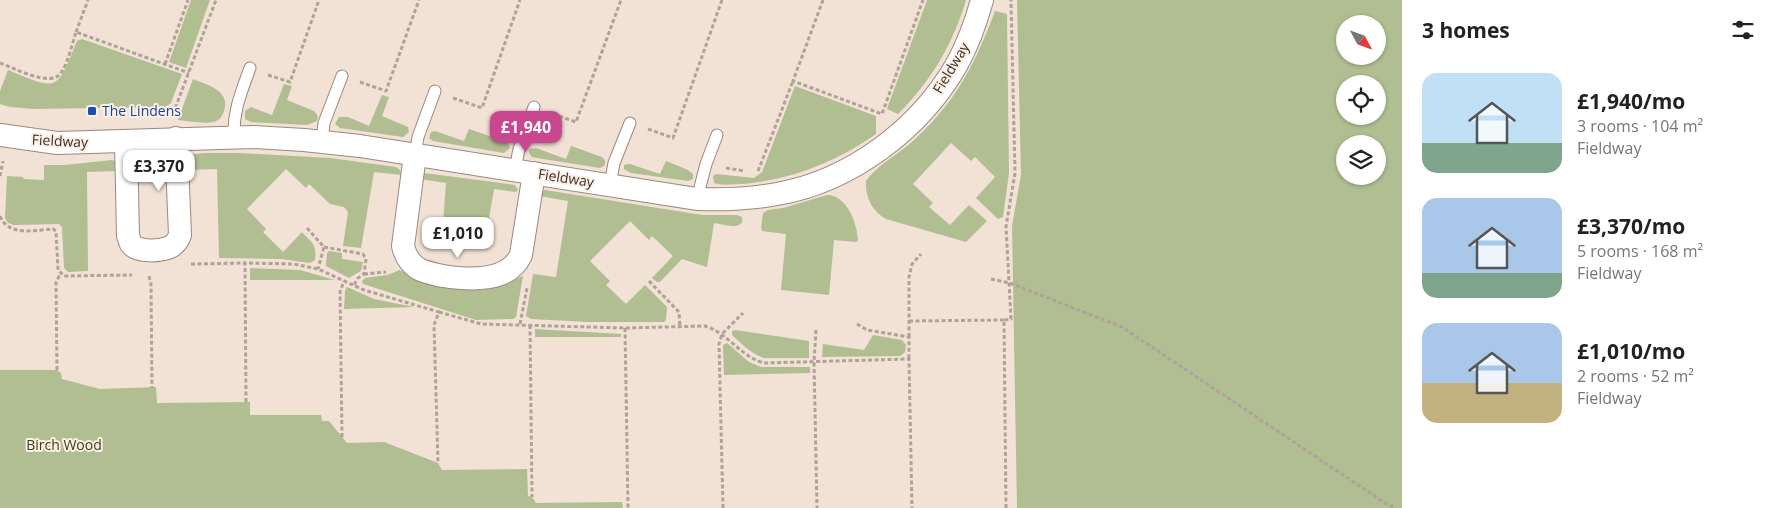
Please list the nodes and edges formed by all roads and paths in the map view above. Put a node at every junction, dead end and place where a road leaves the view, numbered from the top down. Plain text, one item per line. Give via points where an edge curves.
1 (88, 0) edge
2 (188, 0) edge
3 (216, 0) edge
4 (319, 0) edge
5 (418, 0) edge
6 (520, 0) edge
7 (621, 0) edge
8 (722, 0) edge
9 (823, 0) edge
10 (923, 0) edge
11 (982, 0) edge
12 (1011, 0) edge
13 (76, 32) junction
14 (0, 63) edge
15 (165, 64) junction
16 (250, 68) joint
17 (189, 73) junction
18 (342, 76) joint
19 (794, 81) junction
20 (435, 91) joint
21 (534, 107) joint
22 (630, 123) joint
23 (0, 135) edge
24 (717, 135) dead end
25 (234, 137) junction
26 (170, 138) junction
27 (126, 141) junction
28 (322, 142) junction
29 (415, 155) junction
30 (706, 164) junction
31 (524, 172) junction
32 (748, 172) dead end
33 (756, 172) dead end
34 (610, 185) junction
35 (697, 199) junction
36 (307, 228) dead end
37 (324, 247) junction
38 (921, 254) dead end
39 (318, 268) junction
40 (146, 271) dead end
41 (60, 274) dead end
42 (991, 279) dead end
43 (344, 281) junction
44 (649, 281) dead end
45 (1010, 283) junction
46 (354, 286) junction
47 (439, 312) junction
48 (743, 313) dead end
49 (1004, 320) junction
50 (909, 322) junction
51 (530, 324) junction
52 (857, 324) dead end
53 (680, 327) junction
54 (625, 328) junction
55 (816, 330) dead end
56 (722, 334) junction
57 (909, 337) junction
58 (910, 359) junction
59 (814, 362) junction
60 (57, 370) dead end
61 (152, 388) dead end
62 (246, 402) dead end
63 (342, 437) dead end
64 (438, 463) dead end
65 (532, 497) dead end
66 (628, 508) edge
67 (722, 508) edge
68 (817, 508) edge
69 (912, 508) edge
70 (1006, 508) edge
71 (1395, 508) edge

1 - 13 path
2 - 15 path
3 - 17 path
4 - 16 path via 290,82
5 - 18 path via 386,92
6 - 20 path via 482,108
7 - 21 path via 576,122
8 - 22 path via 672,138
9 - 19 path
10 - 19 path via 882,114
11 - 35 street, Fieldway via 957,64 926,107 888,143 831,177 806,187 751,198
12 - 45 path via 1014,173 1006,226
13 - 14 path via 61,73 52,80
13 - 15 path
15 - 17 path
16 - 25 lane via 236,107
17 - 26 path
18 - 28 lane via 324,123
19 - 33 path
20 - 29 lane via 418,137
21 - 31 lane via 519,149
22 - 34 lane via 614,163
23 - 27 street, Fieldway via 57,143
24 - 30 lane
25 - 26 street, Fieldway
25 - 28 street, Fieldway
26 - 27 street, Fieldway
26 - 27 street via 180,235 169,248 154,250 135,247 128,236
28 - 29 street, Fieldway
29 - 31 street, Fieldway
29 - 31 street via 403,246 408,258 418,268 451,277 488,278 505,272 518,262 521,256
30 - 32 path
30 - 35 lane
31 - 34 street, Fieldway
34 - 35 street, Fieldway
36 - 37 path
37 - 39 path
37 - 46 path via 365,256 364,274
38 - 50 path via 912,264 909,277
39 - 43 path
39 - 62 path via 245,263
40 - 61 path via 151,284
41 - 60 path via 56,283
42 - 45 path
43 - 46 path
43 - 63 path via 340,292
44 - 53 path via 679,312
45 - 49 path via 1011,319
45 - 71 path via 1122,327
46 - 47 path
47 - 51 path via 481,324
47 - 64 path via 434,325
48 - 56 path
49 - 50 path
49 - 70 path
50 - 57 path
51 - 54 path
51 - 65 path
52 - 57 path via 868,330
53 - 54 path
53 - 56 path via 705,326
54 - 66 path
55 - 59 path
56 - 59 path via 757,361
56 - 67 path via 719,344
57 - 58 path
58 - 59 path
58 - 69 path
59 - 68 path

